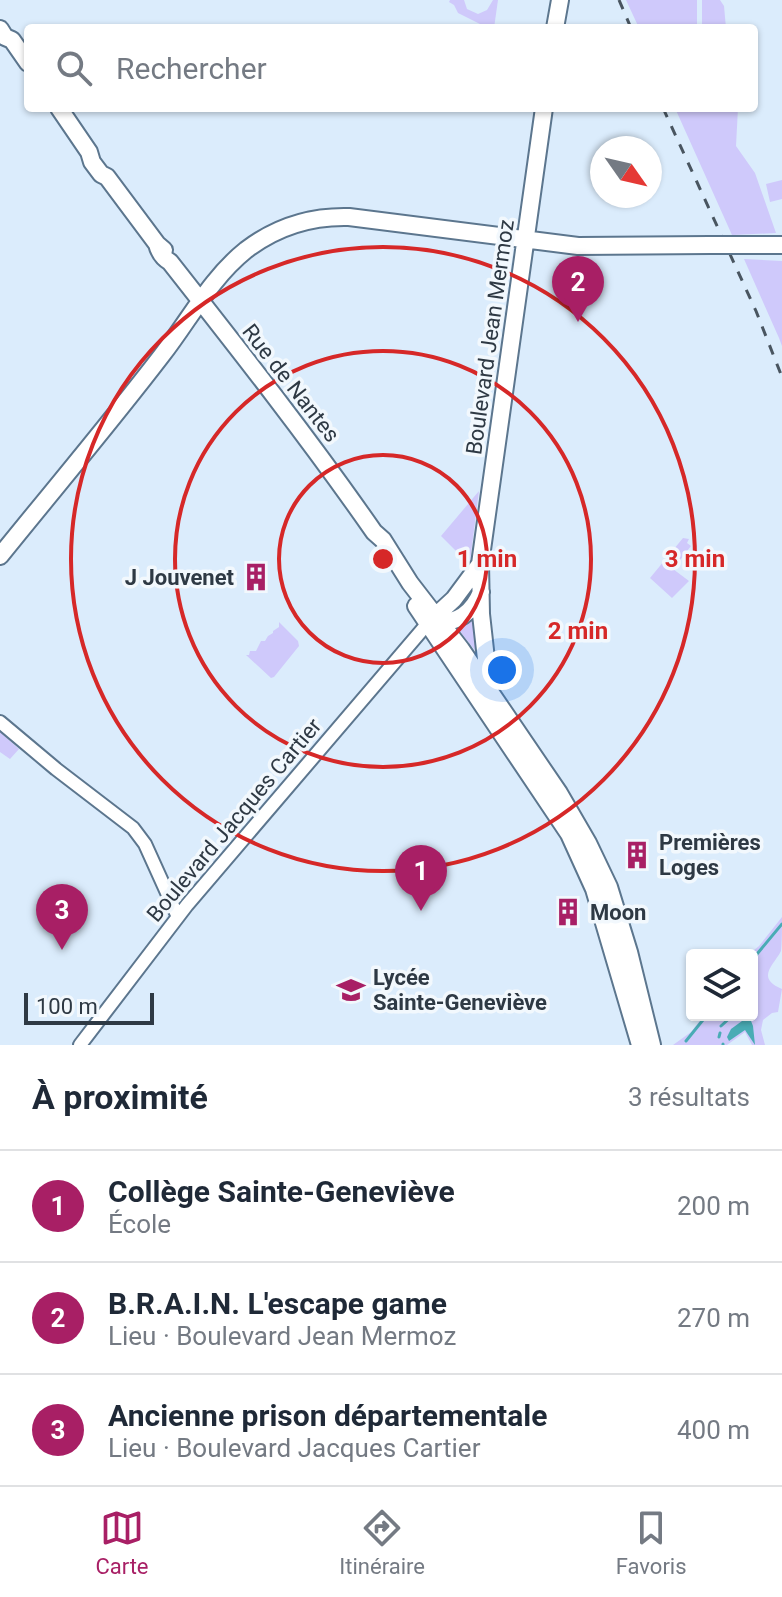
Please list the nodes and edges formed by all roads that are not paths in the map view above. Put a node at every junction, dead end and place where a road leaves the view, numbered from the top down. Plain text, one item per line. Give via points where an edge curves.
1 (560, 0) edge
2 (0, 21) edge
3 (556, 24) edge
4 (6, 34) edge
5 (24, 58) edge
6 (60, 112) edge
7 (543, 112) edge
8 (526, 238) junction
9 (775, 245) edge
10 (200, 300) junction
11 (0, 556) edge
12 (478, 567) junction
13 (481, 589) junction
14 (434, 624) junction
15 (490, 692) junction
16 (0, 722) edge
17 (512, 736) junction
18 (165, 885) junction
19 (187, 905) junction
20 (178, 917) junction
21 (639, 1015) junction
22 (80, 1045) edge
23 (640, 1045) edge
24 (652, 1045) edge

1 - 3 main road
2 - 4 main road via 11,33
4 - 5 main road
6 - 10 main road, Rue de Nantes via 92,162
7 - 8 main road, Boulevard Jean Mermoz
8 - 9 main road, bridge via 594,246
8 - 10 main road via 357,218 316,219 258,242
8 - 12 main road, Boulevard Jean Mermoz
10 - 11 main road via 160,358
10 - 14 main road, Rue de Nantes via 383,540
12 - 13 main road
12 - 14 main road, Boulevard Jean Mermoz via 473,584
13 - 14 main road via 467,614
13 - 15 main road
14 - 15 main road, Rue de Nantes
14 - 17 main road, Rue de Nantes via 470,685
14 - 19 street, Boulevard Jacques Cartier
15 - 17 main road, Rue de Nantes
16 - 18 street via 133,828
17 - 21 main road via 569,834
18 - 19 street
18 - 20 street
19 - 20 street, Boulevard Jacques Cartier
20 - 22 street, Boulevard Jacques Cartier
21 - 23 main road
21 - 24 main road

